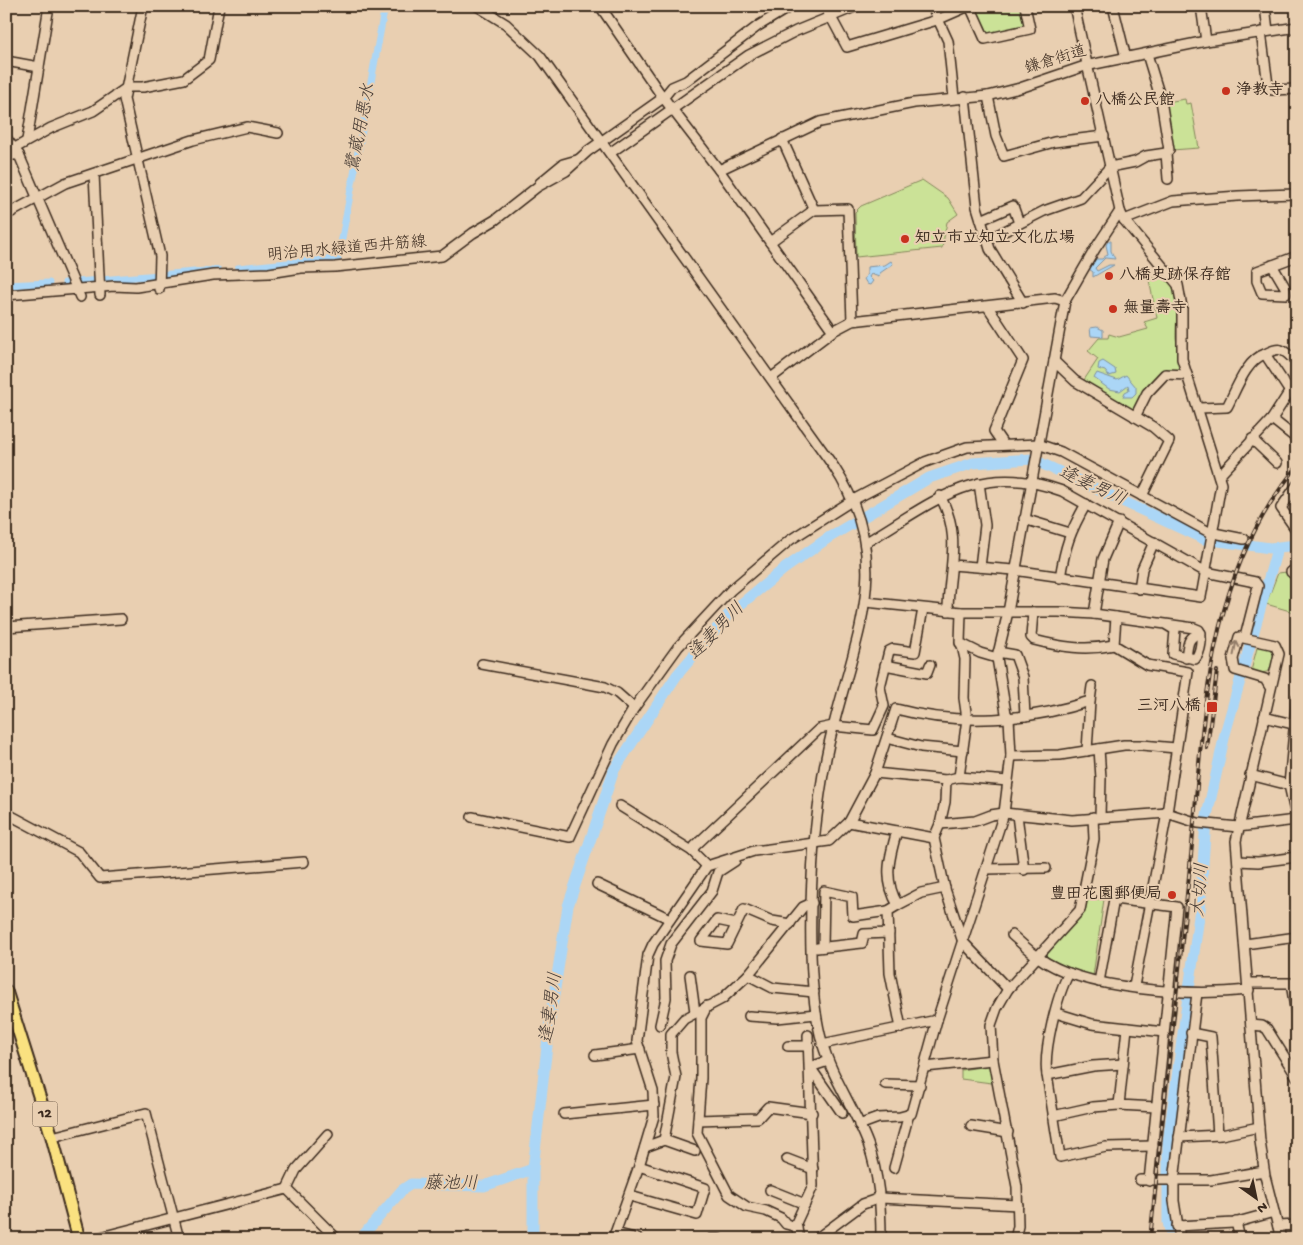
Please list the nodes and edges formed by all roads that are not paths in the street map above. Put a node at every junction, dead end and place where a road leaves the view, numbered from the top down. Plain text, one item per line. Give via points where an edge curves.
1 (49, 6) edge
2 (142, 6) edge
3 (219, 6) edge
4 (477, 6) edge
5 (600, 6) edge
6 (791, 6) edge
7 (825, 6) edge
8 (857, 6) edge
9 (932, 6) edge
10 (970, 6) edge
11 (1025, 6) edge
12 (1074, 6) edge
13 (1201, 6) edge
14 (1265, 6) edge
15 (1114, 10) dead end
16 (831, 18) junction
17 (937, 20) junction
18 (1297, 27) edge
19 (1264, 32) junction
20 (1206, 41) junction
21 (1147, 54) junction
22 (1126, 58) junction
23 (6, 61) edge
24 (40, 66) junction
25 (1088, 66) junction
26 (128, 86) junction
27 (1297, 89) edge
28 (988, 96) junction
29 (663, 98) junction
30 (954, 98) junction
31 (965, 98) junction
32 (672, 110) junction
33 (278, 133) dead end
34 (1104, 136) junction
35 (6, 138) edge
36 (782, 139) junction
37 (28, 140) junction
38 (602, 142) junction
39 (17, 151) junction
40 (610, 153) junction
41 (1166, 154) junction
42 (6, 155) edge
43 (138, 158) junction
44 (1110, 168) junction
45 (719, 170) junction
46 (94, 174) junction
47 (1168, 179) dead end
48 (1296, 191) edge
49 (39, 198) junction
50 (1297, 204) edge
51 (814, 210) junction
52 (6, 215) edge
53 (1122, 215) junction
54 (981, 220) junction
55 (1019, 223) junction
56 (986, 240) junction
57 (770, 242) junction
58 (1297, 256) edge
59 (1272, 265) dead end
60 (159, 280) junction
61 (77, 288) junction
62 (6, 295) edge
63 (100, 295) dead end
64 (1065, 301) junction
65 (1023, 303) junction
66 (988, 308) junction
67 (852, 321) junction
68 (833, 331) junction
69 (1265, 354) junction
70 (1291, 357) dead end
71 (1054, 361) junction
72 (1187, 375) junction
73 (771, 378) junction
74 (1297, 380) edge
75 (1290, 392) junction
76 (1199, 408) junction
77 (1135, 417) junction
78 (1272, 419) junction
79 (1252, 439) junction
80 (1297, 439) edge
81 (1003, 444) junction
82 (1038, 446) junction
83 (1277, 463) dead end
84 (1219, 476) junction
85 (1032, 478) junction
86 (979, 483) junction
87 (1297, 485) edge
88 (940, 496) junction
89 (1142, 496) junction
90 (854, 503) junction
91 (1086, 504) junction
92 (1024, 518) junction
93 (1119, 522) junction
94 (1297, 531) edge
95 (1070, 533) junction
96 (1214, 534) junction
97 (865, 539) junction
98 (1244, 539) dead end
99 (1154, 542) junction
100 (952, 566) junction
101 (980, 567) junction
102 (1207, 567) junction
103 (1297, 568) edge
104 (1014, 570) junction
105 (1297, 577) edge
106 (1060, 578) junction
107 (1099, 583) junction
108 (1139, 589) junction
109 (866, 602) junction
110 (923, 609) junction
111 (948, 612) junction
112 (961, 612) junction
113 (1008, 612) junction
114 (1033, 612) junction
115 (1094, 614) junction
116 (1116, 617) junction
117 (121, 619) dead end
118 (6, 628) edge
119 (1178, 628) junction
120 (1245, 637) junction
121 (1114, 645) junction
122 (962, 646) junction
123 (998, 655) junction
124 (482, 664) dead end
125 (885, 665) junction
126 (930, 665) dead end
127 (1276, 672) junction
128 (1265, 679) junction
129 (1092, 686) dead end
130 (1271, 689) junction
131 (1297, 697) edge
132 (1090, 701) junction
133 (884, 706) junction
134 (634, 708) junction
135 (896, 709) junction
136 (1025, 716) junction
137 (1264, 717) junction
138 (967, 718) junction
139 (1008, 718) junction
140 (1295, 725) edge
141 (833, 726) junction
142 (887, 738) junction
143 (1176, 748) junction
144 (1099, 749) junction
145 (963, 751) junction
146 (1087, 751) junction
147 (1011, 756) junction
148 (874, 773) junction
149 (959, 776) junction
150 (1250, 776) junction
151 (946, 780) junction
152 (1008, 781) junction
153 (1293, 786) edge
154 (620, 806) dead end
155 (6, 813) edge
156 (1004, 813) junction
157 (1167, 813) junction
158 (1017, 815) junction
159 (1097, 817) junction
160 (472, 818) dead end
161 (1297, 820) edge
162 (848, 822) junction
163 (940, 824) junction
164 (1238, 827) junction
165 (897, 831) junction
166 (934, 838) junction
167 (814, 842) junction
168 (692, 851) junction
169 (746, 854) junction
170 (1297, 857) edge
171 (1238, 861) junction
172 (304, 862) dead end
173 (707, 866) junction
174 (1046, 868) dead end
175 (986, 870) junction
176 (1024, 870) junction
177 (597, 884) dead end
178 (945, 888) junction
179 (1150, 902) junction
180 (812, 903) junction
181 (898, 905) junction
182 (888, 911) junction
183 (670, 919) junction
184 (736, 924) dead end
185 (790, 924) junction
186 (889, 933) junction
187 (1012, 934) dead end
188 (1297, 937) edge
189 (963, 942) junction
190 (1245, 944) junction
191 (823, 947) junction
192 (812, 948) junction
193 (1038, 958) junction
194 (1070, 973) junction
195 (690, 975) dead end
196 (748, 975) junction
197 (1099, 982) junction
198 (1134, 986) junction
199 (1248, 987) junction
200 (1008, 989) junction
201 (1170, 990) junction
202 (6, 991) edge
203 (814, 992) junction
204 (1191, 993) junction
205 (708, 1006) junction
206 (695, 1012) junction
207 (1056, 1013) junction
208 (816, 1014) junction
209 (750, 1016) dead end
210 (937, 1020) junction
211 (1297, 1020) edge
212 (660, 1025) dead end
213 (1252, 1025) junction
214 (901, 1028) junction
215 (1127, 1028) junction
216 (1164, 1032) junction
217 (1191, 1033) junction
218 (808, 1034) dead end
219 (822, 1044) junction
220 (788, 1046) dead end
221 (809, 1046) junction
222 (640, 1049) junction
223 (595, 1055) dead end
224 (828, 1060) junction
225 (993, 1060) junction
226 (1122, 1064) junction
227 (810, 1067) junction
228 (925, 1067) junction
229 (1047, 1076) junction
230 (1297, 1077) edge
231 (886, 1084) dead end
232 (919, 1089) junction
233 (1119, 1104) junction
234 (654, 1105) junction
235 (1156, 1107) junction
236 (812, 1113) junction
237 (842, 1113) dead end
238 (564, 1114) dead end
239 (909, 1114) junction
240 (1053, 1116) junction
241 (698, 1120) junction
242 (859, 1125) junction
243 (971, 1126) dead end
244 (1259, 1127) junction
245 (1008, 1132) junction
246 (328, 1134) dead end
247 (1218, 1135) junction
248 (52, 1137) junction
249 (1179, 1137) junction
250 (664, 1140) junction
251 (1153, 1146) junction
252 (645, 1147) junction
253 (695, 1151) dead end
254 (787, 1159) dead end
255 (639, 1166) junction
256 (894, 1168) dead end
257 (813, 1169) junction
258 (1264, 1171) junction
259 (1170, 1181) junction
260 (287, 1189) junction
261 (770, 1190) dead end
262 (630, 1196) junction
263 (880, 1198) junction
264 (805, 1204) junction
265 (1018, 1205) junction
266 (1274, 1212) junction
267 (174, 1218) junction
268 (1236, 1222) junction
269 (1297, 1225) edge
270 (1177, 1226) junction
271 (1278, 1226) junction
272 (797, 1227) junction
273 (614, 1236) edge
274 (79, 1239) edge
275 (93, 1239) edge
276 (179, 1239) edge
277 (337, 1239) edge
278 (638, 1239) edge
279 (711, 1239) edge
280 (719, 1239) edge
281 (799, 1239) edge
282 (816, 1239) edge
283 (881, 1239) edge
284 (1015, 1239) edge
285 (1180, 1239) edge
286 (1240, 1239) edge
287 (1282, 1239) edge

1 - 24 street
2 - 26 street
3 - 26 street via 209,60 184,79
4 - 38 street via 506,24 540,56
5 - 29 street
6 - 29 street, 明治用水緑道西井筋線 via 754,29 686,82 672,87
7 - 16 street
8 - 16 street
9 - 17 street
10 - 11 street via 985,39 1030,29
10 - 17 street
12 - 25 street
13 - 20 street
14 - 19 street
15 - 22 street
16 - 17 street via 847,47
16 - 32 street via 796,31 749,56
17 - 30 street via 948,41
18 - 19 street, 鎌倉街道
19 - 20 street, 鎌倉街道
19 - 27 street via 1268,85 1272,90
20 - 21 street, 鎌倉街道
21 - 22 street, 鎌倉街道
21 - 41 street via 1161,100 1169,150
22 - 25 street, 鎌倉街道
23 - 24 street
24 - 37 street
25 - 28 street, 鎌倉街道
25 - 34 street
26 - 37 street via 93,111
26 - 43 street via 124,99
28 - 31 street, 鎌倉街道
28 - 34 street via 996,136 1004,156 1054,142
29 - 32 street
29 - 38 street, 明治用水緑道西井筋線
30 - 31 street, 鎌倉街道
30 - 36 street, 鎌倉街道 via 824,121
31 - 54 street
32 - 40 street
32 - 45 street
33 - 43 street via 247,127
34 - 44 street
35 - 39 street
36 - 45 street, 鎌倉街道
36 - 51 street
37 - 39 street
38 - 40 street
38 - 60 street, 明治用水緑道西井筋線 via 559,176 537,187 442,256
39 - 42 street
39 - 49 street
40 - 73 street
41 - 44 street via 1146,156
41 - 47 street
43 - 46 street
43 - 60 street via 160,256
44 - 53 street
44 - 55 street via 1081,198
45 - 57 street
46 - 49 street via 65,183
46 - 63 street
48 - 50 street
48 - 53 street via 1173,201
49 - 52 street
49 - 61 street
51 - 57 street
51 - 67 street via 848,209
53 - 64 street via 1095,249
53 - 72 street via 1178,285 1182,307 1182,359
54 - 55 street via 1012,206
54 - 56 street
55 - 56 street
56 - 65 street
57 - 68 street
58 - 59 street
60 - 61 street, 明治用水緑道西井筋線 via 136,287
61 - 62 street, 明治用水緑道西井筋線
64 - 65 street via 1056,298
64 - 71 street
65 - 66 street
66 - 67 street
66 - 81 street via 1023,360 994,431
67 - 68 street
68 - 73 street
69 - 70 street via 1281,348
69 - 75 street
69 - 76 street via 1258,356 1241,377 1227,407
71 - 77 street via 1075,381
71 - 82 street
72 - 76 street
72 - 77 street via 1165,374 1147,393
73 - 90 street via 834,467
74 - 75 street
75 - 78 street
76 - 84 street
77 - 89 street via 1169,441
78 - 79 street
78 - 80 street
79 - 83 street
79 - 84 street
81 - 82 street
81 - 90 street via 967,447 936,458
82 - 85 street
82 - 89 street via 1061,452
84 - 96 street via 1221,484
85 - 86 street
85 - 91 street
85 - 92 street
86 - 88 street
86 - 101 street via 985,525
87 - 94 street via 1281,508
88 - 97 street
88 - 100 street via 954,535
89 - 96 street
90 - 97 street
90 - 134 street via 790,540 731,590 678,647
91 - 93 street
91 - 95 street
92 - 95 street
92 - 104 street
93 - 99 street
93 - 107 street via 1107,545
95 - 106 street
96 - 98 street
96 - 102 street
97 - 109 street
99 - 102 street
99 - 108 street via 1142,569
100 - 101 street
100 - 111 street
101 - 104 street
102 - 108 street via 1202,597
102 - 120 street via 1257,583
103 - 105 street via 1291,572
104 - 106 street
104 - 113 street
106 - 107 street
107 - 108 street
107 - 115 street
109 - 110 street
109 - 141 street
110 - 111 street
110 - 125 street via 916,652 891,649
111 - 112 street
112 - 113 street
112 - 122 street
113 - 114 street
113 - 123 street
114 - 115 street
114 - 121 street via 1031,637 1034,640 1077,649
115 - 116 street
116 - 119 street
116 - 121 street
117 - 118 street
119 - 119 street via 1173,654 1195,659 1201,633 1199,630
120 - 127 street via 1274,645 1279,654
128 -> 120 street via 1235,670 1233,666 1237,639
121 - 143 street via 1147,665 1188,672
122 - 123 street
122 - 138 street
123 - 136 street via 1015,655 1023,677
123 - 139 street
124 - 134 street via 605,687
125 - 126 street via 927,673
125 - 133 street via 880,686
127 - 128 street
127 - 130 street
128 - 130 street
129 - 132 street
130 - 137 street
131 - 140 street
132 - 136 street via 1058,712
132 - 146 street
133 - 135 street
133 - 141 street via 873,730
134 - 160 street via 613,744 570,837
135 - 138 street via 918,715
135 - 142 street
136 - 139 street
137 - 140 street
137 - 150 street
138 - 139 street
138 - 145 street
139 - 147 street
140 - 153 street
141 - 167 street
141 - 168 street via 819,729 804,741
142 - 145 street via 921,747
142 - 148 street
143 - 144 street via 1142,744
143 - 157 street
144 - 146 street
144 - 159 street
145 - 149 street
146 - 147 street
147 - 152 street
148 - 151 street
148 - 162 street
149 - 151 street
149 - 152 street
150 - 153 street
150 - 164 street
151 - 163 street
152 - 156 street
153 - 161 street
154 - 168 street
155 - 172 street via 79,852 100,878
156 - 158 street
156 - 163 street via 975,821
156 - 175 street
157 - 159 street
157 - 164 street via 1198,823
157 - 179 street
158 - 159 street via 1065,819
158 - 176 street
159 - 193 street via 1080,910
161 - 164 street
162 - 165 street
162 - 167 street via 829,841
163 - 166 street
164 - 171 street
165 - 166 street
165 - 181 street via 887,870 892,896
166 - 178 street
167 - 169 street
167 - 180 street
168 - 173 street
169 - 173 street
169 - 212 street via 718,872 712,891 671,944 665,960 666,998
170 - 171 street
171 - 190 street
173 - 183 street
174 - 176 street
175 - 176 street
175 - 189 street
177 - 183 street
178 - 181 street via 922,893
178 - 189 street
179 - 197 street via 1114,899
179 - 198 street
179 - 201 street via 1178,907
180 - 185 street via 803,907
180 - 192 street
181 - 182 street
182 - 186 street
182 - 191 street via 853,916 854,898 824,892
183 - 222 street via 648,955 638,1041
184 - 185 street via 744,909 772,921
185 - 196 street
186 - 191 street via 864,934 862,943
186 - 214 street via 890,973
187 - 193 street
188 - 190 street
189 - 200 street
189 - 210 street
190 - 199 street
191 - 192 street
192 - 203 street
193 - 194 street
193 - 200 street
194 - 197 street
194 - 207 street
195 - 206 street
196 - 203 street via 774,988
196 - 205 street via 722,999
197 - 198 street
198 - 201 street
199 - 204 street
199 - 211 street via 1291,983
199 - 213 street
200 - 225 street via 991,1025
201 - 204 street
201 - 216 street
202 - 248 main road, 12
203 - 208 street
204 - 217 street
205 - 206 street
205 - 241 street via 701,1018
206 - 250 street via 671,1034 676,1077
207 - 215 street via 1092,1024
207 - 229 street via 1047,1048
208 - 209 street via 777,1018
208 - 219 street
210 - 214 street
210 - 228 street
213 - 230 street via 1267,1029
213 - 244 street
214 - 219 street
215 - 216 street
215 - 226 street
216 - 235 street
217 - 247 street via 1211,1037
217 - 249 street
218 - 221 street
219 - 224 street
220 - 221 street
221 - 227 street
222 - 223 street
222 - 234 street
224 - 227 street
224 - 242 street
225 - 228 street
225 - 245 street
226 - 229 street via 1093,1066
226 - 233 street
227 - 236 street
227 - 237 street
228 - 232 street
229 - 240 street
231 - 232 street
232 - 239 street
233 - 235 street
233 - 240 street
234 - 238 street
234 - 252 street
235 - 251 street
236 - 241 street via 768,1107 758,1118
236 - 257 street
239 - 242 street via 878,1118
239 - 256 street
240 - 251 street via 1060,1157 1106,1146
241 - 272 street via 697,1133 729,1194 746,1207 766,1211
242 - 263 street via 875,1167
243 - 245 street
244 - 247 street
244 - 258 street
245 - 265 street
246 - 260 street via 296,1170
247 - 249 street
248 - 267 street via 146,1113
248 - 274 main road, 12
249 - 259 street
250 - 252 street
250 - 253 street
251 - 259 street via 1145,1180
252 - 255 street
254 - 257 street
255 - 262 street
255 - 262 street via 705,1188 697,1215
257 - 264 street via 812,1190
258 - 259 street via 1210,1180
258 - 266 street
259 - 270 street
260 - 267 street
260 - 277 street
261 - 264 street
262 - 273 street
263 - 265 street
263 - 282 street via 863,1204
263 - 283 street
264 - 272 street
265 - 284 street
266 - 268 street
266 - 271 street
267 - 275 street
267 - 276 street
268 - 270 street
268 - 286 street
269 - 271 street
270 - 285 street
271 - 287 street
272 - 281 street
273 - 278 street
279 - 280 street

